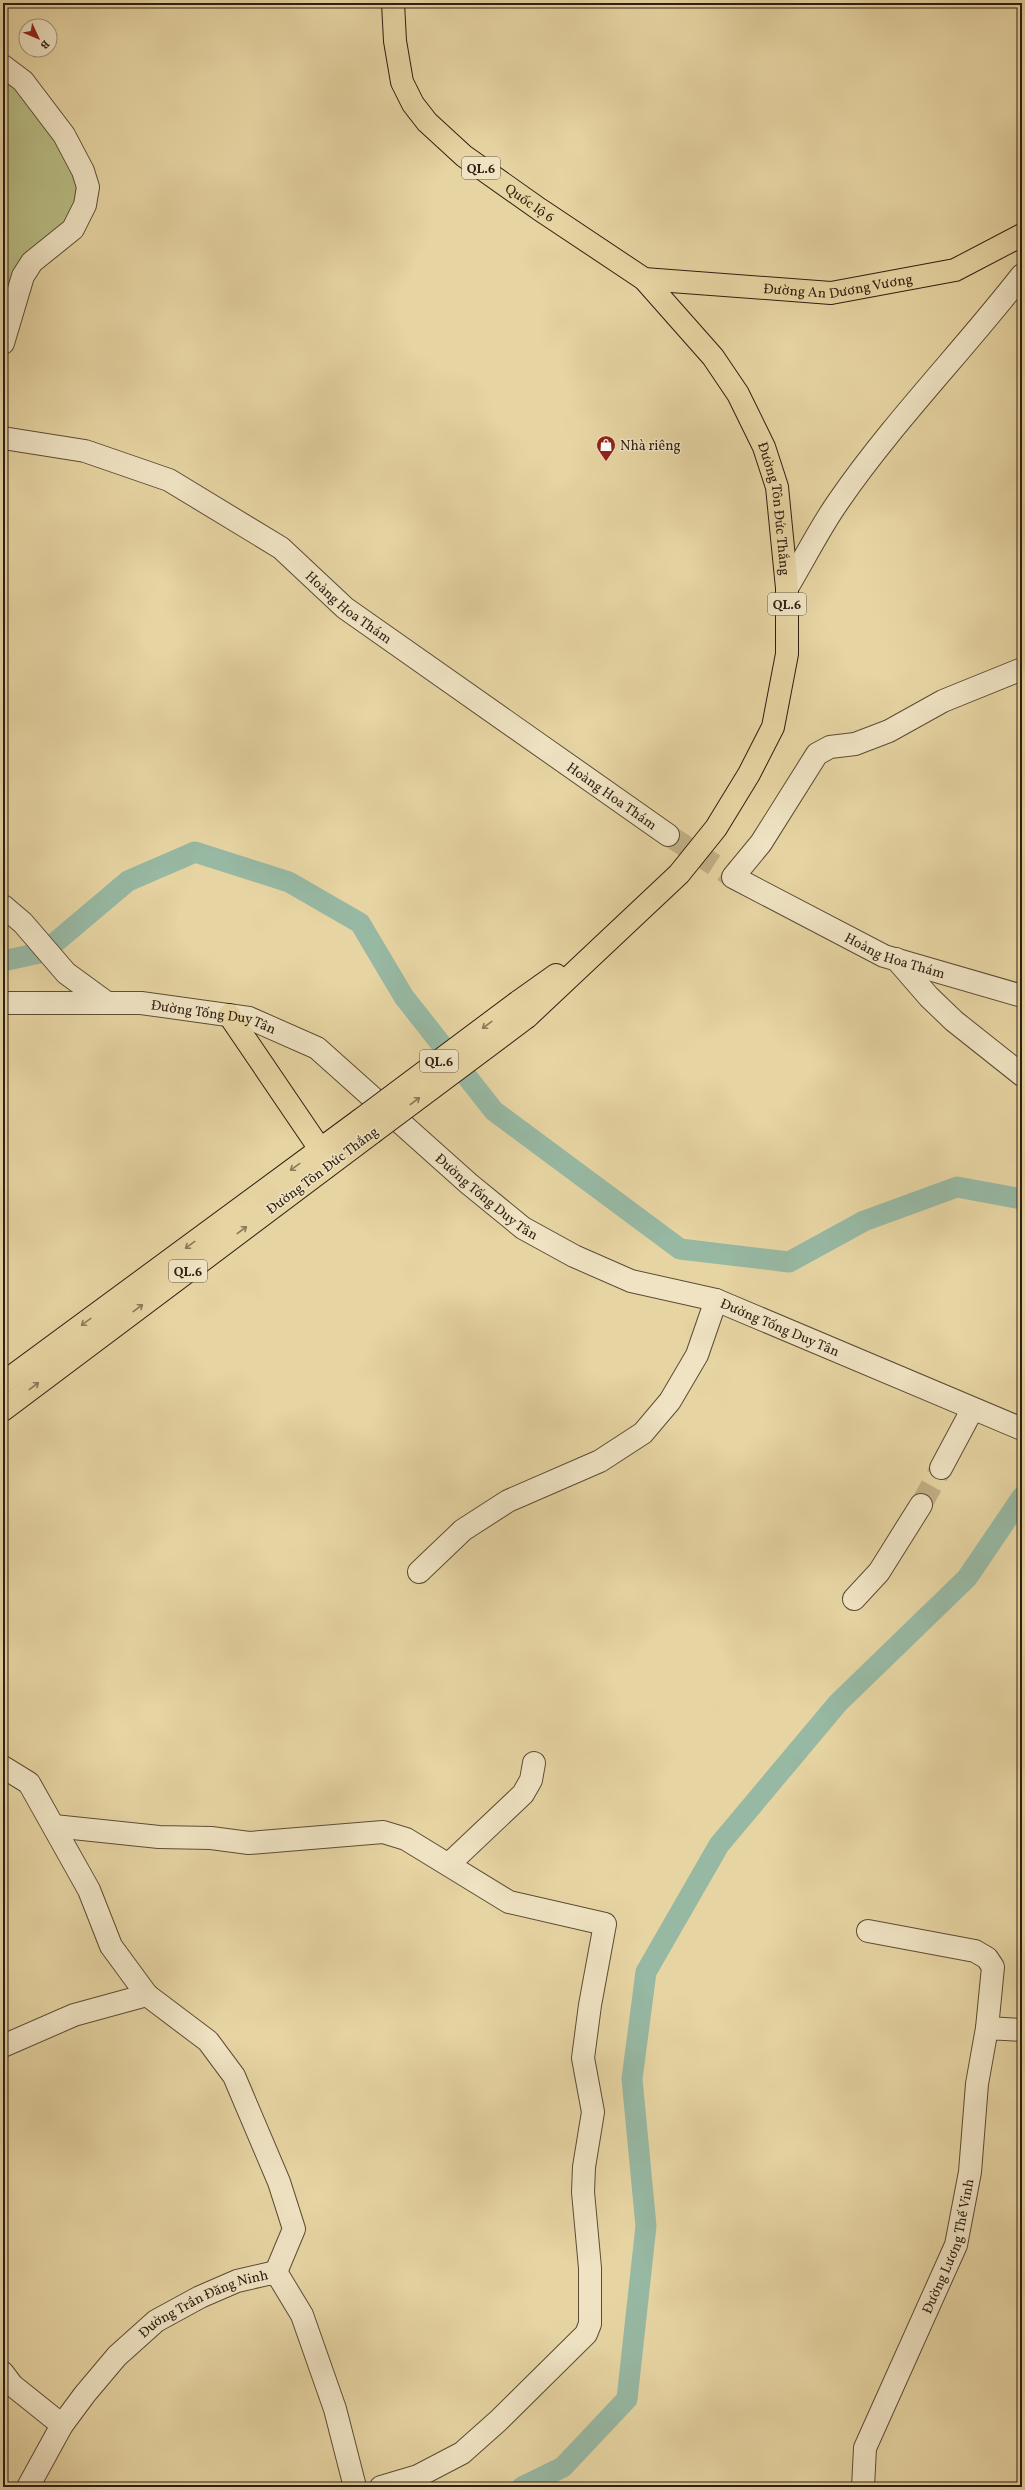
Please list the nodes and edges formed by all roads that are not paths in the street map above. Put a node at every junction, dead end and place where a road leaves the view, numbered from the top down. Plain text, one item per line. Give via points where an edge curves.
1 (393, 3) edge
2 (3, 66) edge
3 (1022, 235) edge
4 (1022, 276) edge
5 (644, 279) junction
6 (3, 343) edge
7 (4, 432) edge
8 (787, 588) junction
9 (1022, 669) edge
10 (668, 835) tunnel mouth
11 (3, 906) edge
12 (896, 959) junction
13 (1022, 996) edge
14 (3, 1003) edge
15 (106, 1003) junction
16 (229, 1015) junction
17 (1022, 1075) edge
18 (366, 1126) junction
19 (320, 1149) junction
20 (716, 1300) junction
21 (3, 1383) edge
22 (3, 1410) edge
23 (972, 1410) junction
24 (1015, 1427) edge
25 (941, 1468) tunnel mouth
26 (921, 1505) tunnel mouth
27 (419, 1572) dead end
28 (854, 1599) dead end
29 (534, 1763) dead end
30 (3, 1767) edge
31 (54, 1826) junction
32 (449, 1864) junction
33 (868, 1931) dead end
34 (147, 1995) junction
35 (987, 2028) junction
36 (1022, 2030) edge
37 (3, 2046) edge
38 (276, 2272) junction
39 (3, 2373) edge
40 (62, 2425) junction
41 (28, 2487) edge
42 (355, 2487) edge
43 (382, 2487) edge
44 (863, 2487) edge

1 - 5 main road, Quốc lộ 6 / QL.6 via 395,41 402,82 413,104 427,122 464,156
2 - 6 street via 23,81 61,132 83,171 88,187 85,205 73,230 32,262 24,276
3 - 5 main road, Đường An Dương Vương via 955,270 832,293
4 - 8 street via 992,315 912,406 838,502
5 - 8 main road, Đường Tôn Đức Thắng / QL.6 via 713,357 738,394 764,447 777,487
7 - 10 street, Hoàng Hoa Thám via 85,451 169,480 281,548 345,608
8 - 18 main road, Đường Tôn Đức Thắng / QL.6, bridge via 787,654 773,727 749,774 716,828 679,874 631,920 523,1010
9 - 12 street, Hoàng Hoa Thám via 943,701 889,731 855,744 830,747 816,754 761,843 733,877 884,956
11 - 15 street via 23,923 66,973
12 - 13 street, Hoàng Hoa Thám
12 - 17 street via 954,1021
14 - 15 street, Đường Tống Duy Tân
15 - 16 street, Đường Tống Duy Tân via 141,1003
16 - 19 main road
16 - 20 street, Đường Tống Duy Tân via 249,1018 317,1048 468,1183 523,1228 574,1256 631,1281
18 - 19 main road, Đường Tôn Đức Thắng / QL.6
22 -> 18 main road, Đường Tôn Đức Thắng / QL.6
19 -> 21 main road, Đường Tôn Đức Thắng / QL.6
20 - 23 street, Đường Tống Duy Tân
20 - 27 street via 698,1355 670,1401 644,1433 600,1461 508,1501 464,1530
23 - 24 street, Đường Tống Duy Tân
23 - 25 street
26 - 28 street via 879,1572
29 - 32 street via 531,1780 523,1794
30 - 31 street via 29,1783
31 - 32 street via 249,1843 383,1832 406,1839
31 - 34 street via 89,1890 111,1946
32 - 43 street via 484,1889 509,1902 605,1924 583,2058 593,2112 584,2167 583,2192 590,2268 590,2324 586,2334 462,2453 418,2476
33 - 35 street, Đường Lương Thế Vinh via 975,1951 987,1958 993,1968
34 - 37 street via 74,2015
34 - 38 street via 208,2041 234,2076 276,2175 294,2229
35 - 36 street
35 - 44 street, Đường Lương Thế Vinh via 977,2084 970,2172 956,2245 865,2448
38 - 40 street, Đường Trần Đăng Ninh via 237,2281 156,2321 117,2356
38 - 42 street, Đường Trần Đăng Ninh via 302,2315 335,2410
39 - 40 street via 12,2385
40 - 41 street, Đường Trần Đăng Ninh

